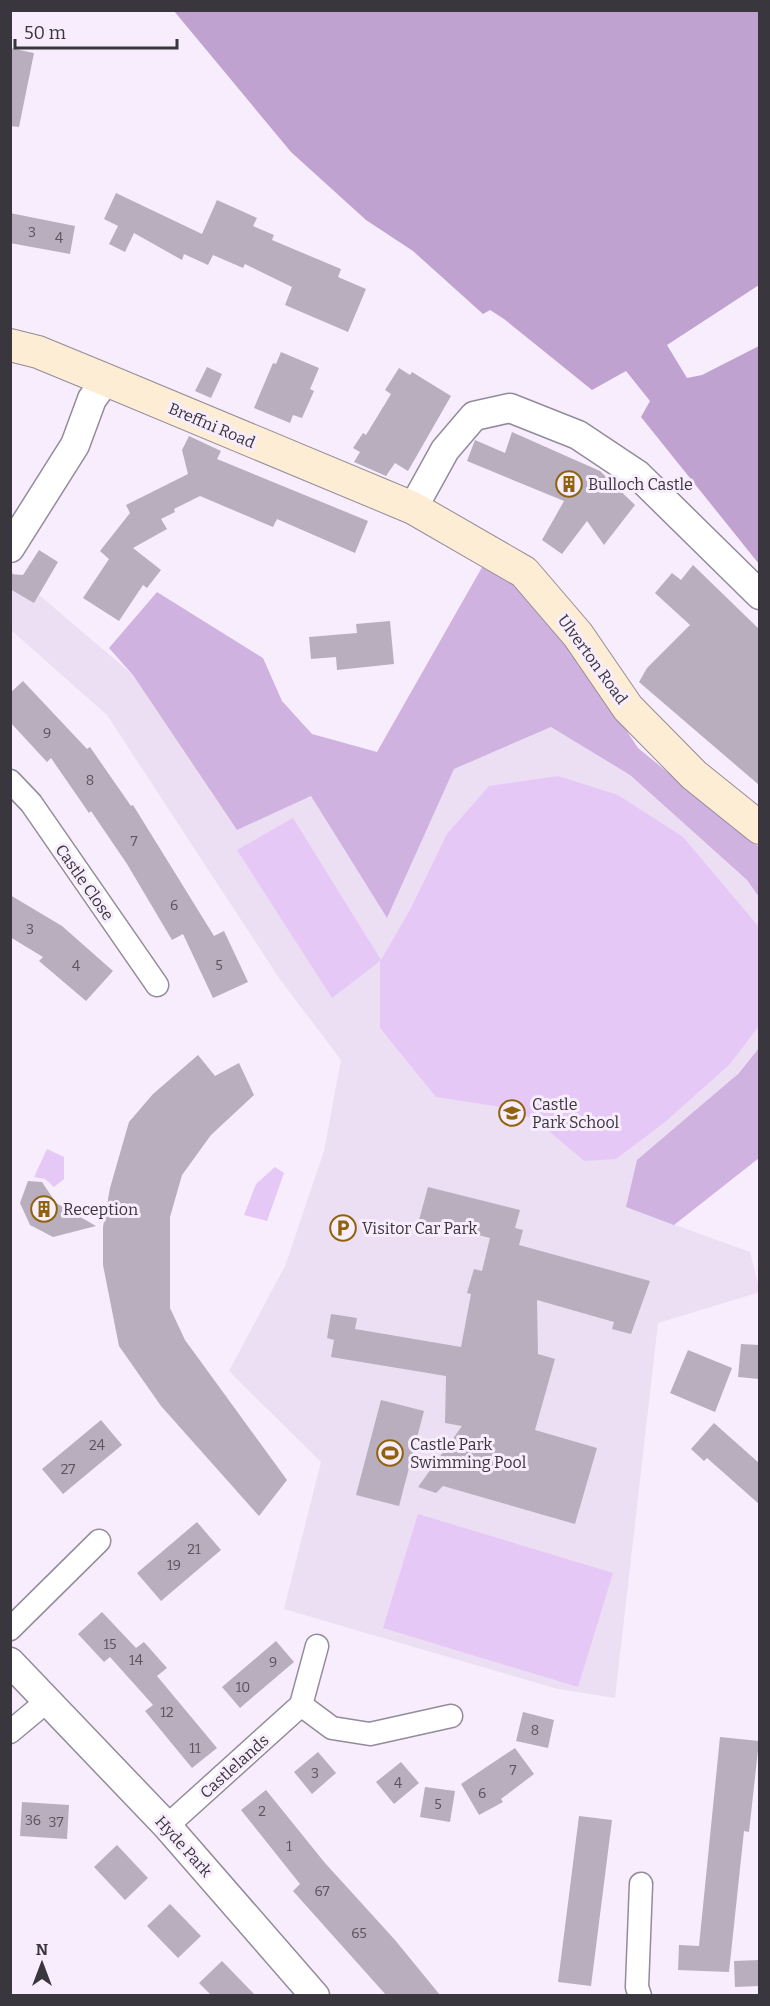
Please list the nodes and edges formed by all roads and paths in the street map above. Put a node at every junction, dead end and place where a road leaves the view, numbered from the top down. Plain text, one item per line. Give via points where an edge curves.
1 (10, 345) edge
2 (106, 380) junction
3 (413, 508) junction
4 (10, 548) edge
5 (759, 595) edge
6 (10, 781) edge
7 (759, 828) edge
8 (157, 985) dead end
9 (99, 1541) dead end
10 (10, 1629) edge
11 (317, 1646) dead end
12 (10, 1662) edge
13 (46, 1702) junction
14 (301, 1705) junction
15 (451, 1716) dead end
16 (10, 1732) edge
17 (166, 1826) junction
18 (641, 1884) dead end
19 (315, 1995) edge
20 (640, 1995) edge

1 - 2 main road, Breffni Road via 38,352
2 - 3 main road, Breffni Road
2 - 4 street via 92,399 75,445
3 - 5 street via 445,450 474,416 510,408 578,435 638,475
3 - 7 main road, Ulverton Road via 524,572 578,635 628,708 694,775
6 - 8 street, Castle Close via 31,803
9 - 10 street
11 - 14 street
12 - 13 street, Hyde Park
13 - 16 street
13 - 17 street, Hyde Park
14 - 15 street via 332,1728 370,1734
14 - 17 street, Castlelands
17 - 19 street, Hyde Park
18 - 20 street via 637,1987

